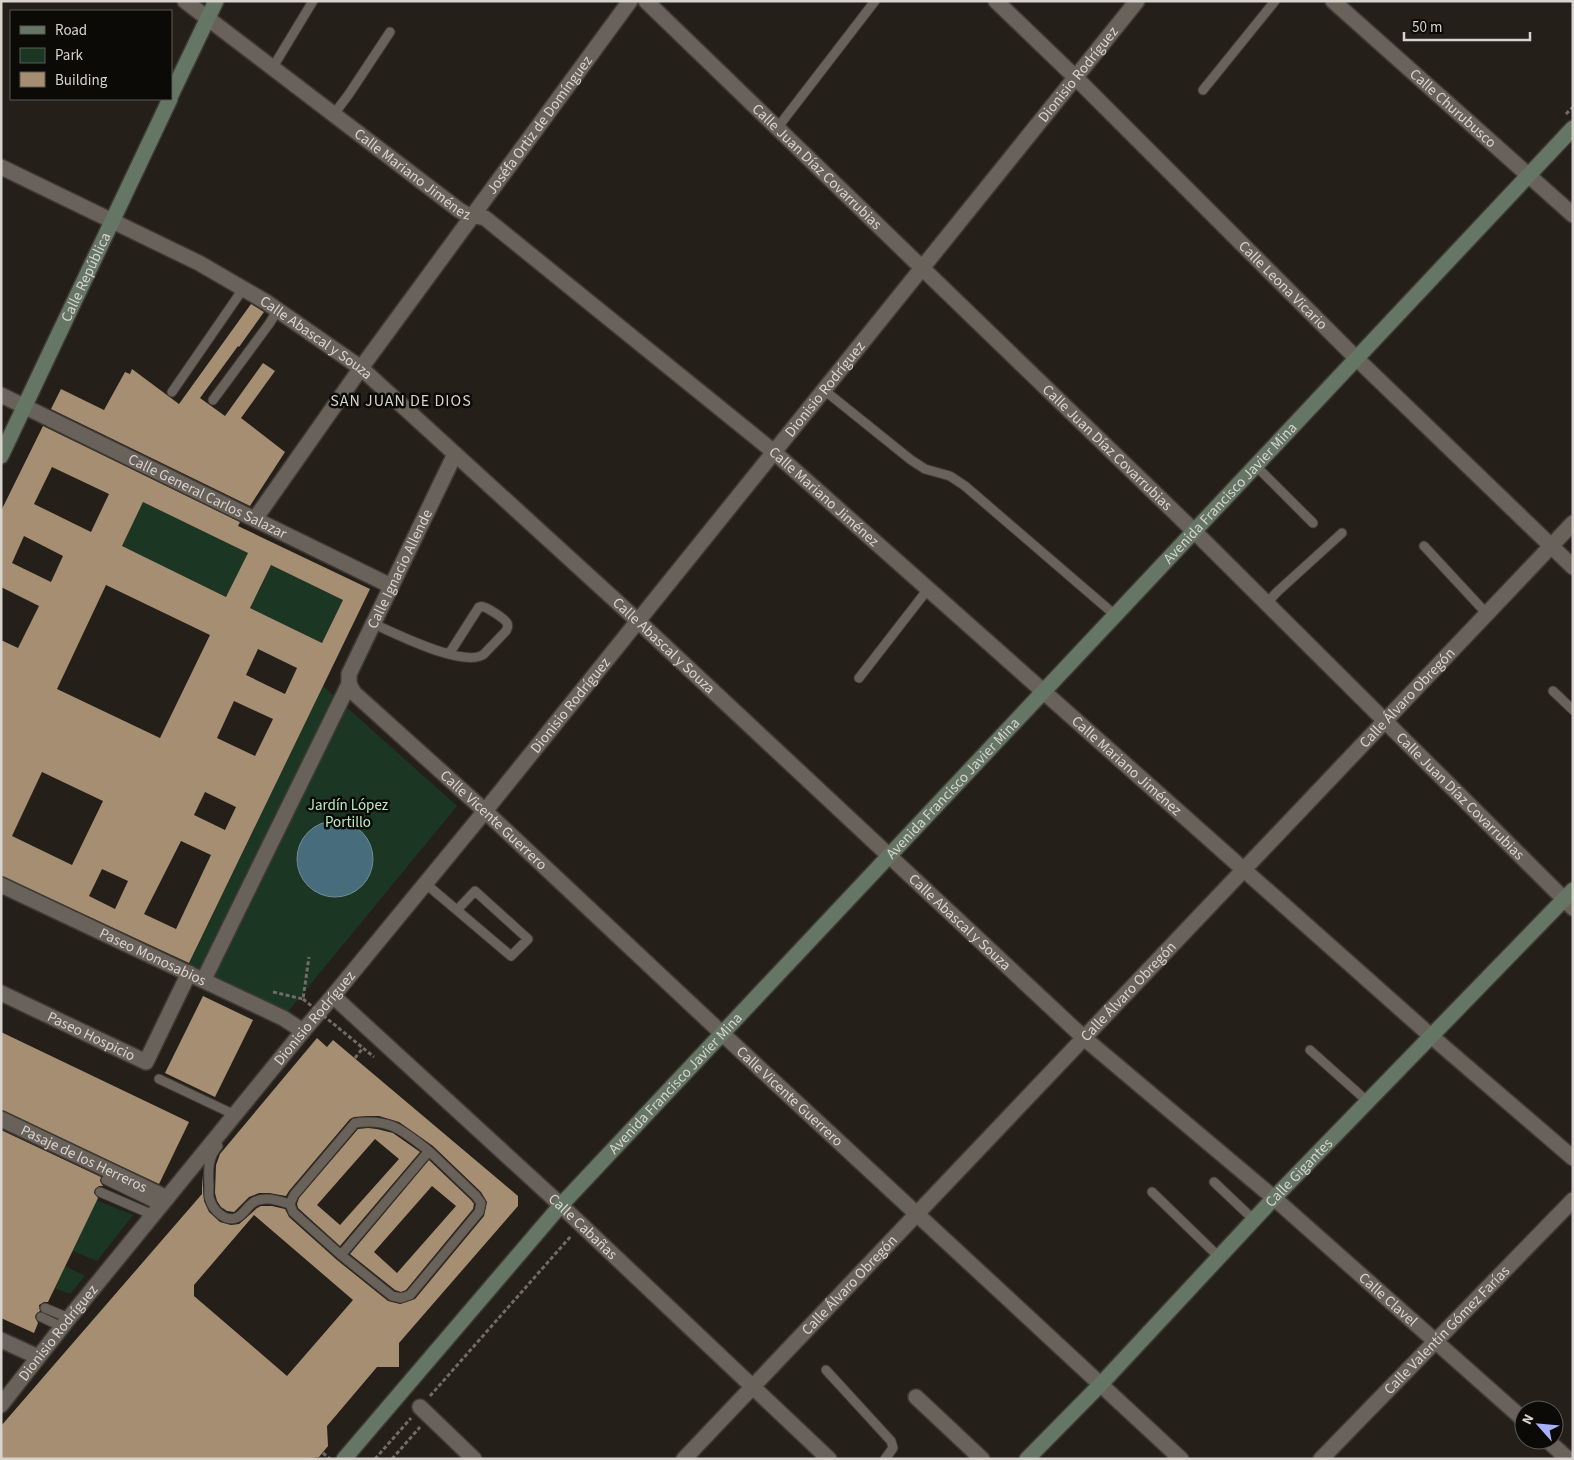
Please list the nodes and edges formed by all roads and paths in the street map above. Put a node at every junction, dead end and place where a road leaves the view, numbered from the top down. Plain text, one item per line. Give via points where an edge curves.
1 (186, 1) edge
2 (216, 1) edge
3 (313, 1) edge
4 (630, 1) edge
5 (646, 1) edge
6 (875, 1) edge
7 (996, 1) edge
8 (1137, 1) edge
9 (1275, 1) edge
10 (1333, 1) edge
11 (208, 17) junction
12 (390, 32) dead end
13 (273, 67) junction
14 (175, 76) edge
15 (1076, 78) junction
16 (172, 90) edge
17 (1203, 90) dead end
18 (170, 100) edge
19 (334, 114) junction
20 (778, 127) junction
21 (1573, 128) edge
22 (1, 167) edge
23 (1528, 175) junction
24 (473, 215) junction
25 (1573, 216) edge
26 (113, 221) junction
27 (922, 268) junction
28 (243, 289) junction
29 (278, 310) junction
30 (1356, 358) junction
31 (360, 368) junction
32 (824, 390) junction
33 (172, 392) dead end
34 (1, 395) edge
35 (213, 400) dead end
36 (25, 406) junction
37 (774, 452) junction
38 (455, 454) junction
39 (1, 456) edge
40 (1256, 465) junction
41 (255, 520) junction
42 (1313, 523) dead end
43 (1573, 524) edge
44 (1194, 531) junction
45 (1342, 533) dead end
46 (1424, 546) dead end
47 (1552, 546) junction
48 (1573, 567) edge
49 (392, 586) junction
50 (928, 589) junction
51 (1266, 604) junction
52 (1487, 614) junction
53 (1115, 615) junction
54 (638, 622) junction
55 (374, 624) junction
56 (449, 654) junction
57 (859, 678) dead end
58 (349, 684) junction
59 (1043, 691) junction
60 (1553, 691) dead end
61 (1573, 710) edge
62 (1385, 721) junction
63 (486, 811) junction
64 (888, 856) junction
65 (1244, 869) junction
66 (426, 884) junction
67 (1, 885) edge
68 (1570, 899) edge
69 (457, 910) junction
70 (309, 957) dead end
71 (189, 973) junction
72 (207, 979) junction
73 (273, 992) dead end
74 (1, 993) edge
75 (333, 996) junction
76 (303, 999) junction
77 (303, 1031) junction
78 (722, 1033) junction
79 (1431, 1036) junction
80 (1084, 1038) junction
81 (1310, 1050) dead end
82 (355, 1058) dead end
83 (159, 1079) dead end
84 (253, 1092) junction
85 (1367, 1101) junction
86 (235, 1115) junction
87 (1, 1119) edge
88 (429, 1151) junction
89 (1573, 1158) edge
90 (106, 1180) dead end
91 (1214, 1182) dead end
92 (100, 1192) dead end
93 (1152, 1192) dead end
94 (1274, 1198) junction
95 (1573, 1200) edge
96 (290, 1204) junction
97 (561, 1205) junction
98 (160, 1206) junction
99 (918, 1213) junction
100 (1254, 1220) junction
101 (581, 1224) junction
102 (341, 1255) junction
103 (1219, 1257) junction
104 (45, 1308) dead end
105 (41, 1317) dead end
106 (66, 1323) junction
107 (1, 1340) edge
108 (1435, 1341) junction
109 (38, 1357) junction
110 (826, 1370) dead end
111 (1100, 1384) junction
112 (753, 1387) junction
113 (916, 1397) dead end
114 (1, 1405) edge
115 (1514, 1411) edge
116 (425, 1412) junction
117 (1558, 1450) edge
118 (323, 1453) dead end
119 (330, 1459) edge
120 (344, 1459) edge
121 (374, 1459) edge
122 (392, 1459) edge
123 (474, 1459) edge
124 (684, 1459) edge
125 (829, 1459) edge
126 (885, 1459) edge
127 (982, 1459) edge
128 (1027, 1459) edge
129 (1181, 1459) edge
130 (1321, 1459) edge
131 (1568, 1459) edge

1 - 11 street, Calle Mariano Jiménez
2 - 11 main road
3 - 13 lane
4 - 24 street, Joséfa Ortiz de Domínguez
5 - 20 street, Calle Juan Díaz Covarrubias
6 - 20 lane
7 - 15 street, Calle Leona Vicario
8 - 15 street, Dionisio Rodríguez
9 - 17 lane
10 - 23 street, Calle Churubusco
11 - 13 street, Calle Mariano Jiménez
11 - 14 main road
12 - 19 lane
13 - 19 street, Calle Mariano Jiménez
14 - 16 main road
15 - 27 street, Dionisio Rodríguez
15 - 30 street, Calle Leona Vicario
18 - 26 main road, Calle República
19 - 24 street, Calle Mariano Jiménez via 460,210
20 - 27 street, Calle Juan Díaz Covarrubias
21 - 23 main road, Avenida Francisco Javier Mina
22 - 26 street, Calle Abascal y Souza
23 - 25 street, Calle Churubusco
23 - 30 main road, Avenida Francisco Javier Mina
24 - 31 street, Joséfa Ortiz de Domínguez
24 - 37 street, Calle Mariano Jiménez via 486,218
26 - 28 street, Calle Abascal y Souza via 199,263
26 - 36 main road, Calle República
27 - 32 street, Dionisio Rodríguez
27 - 44 street, Calle Juan Díaz Covarrubias
28 - 29 street, Calle Abascal y Souza
28 - 33 lane
29 - 31 street, Calle Abascal y Souza
29 - 35 lane
30 - 40 main road, Avenida Francisco Javier Mina
30 - 47 street, Calle Leona Vicario
31 - 38 street, Calle Abascal y Souza
31 - 41 street, Joséfa Ortiz de Domínguez
32 - 37 street, Dionisio Rodríguez
32 - 53 lane via 911,460 925,469 950,476 965,486
34 - 36 street, Calle General Carlos Salazar
36 - 39 main road, Calle República
36 - 41 street, Calle General Carlos Salazar
37 - 50 street, Calle Mariano Jiménez
37 - 54 street, Dionisio Rodríguez
38 - 49 street, Calle Ignacio Allende
38 - 54 street, Calle Abascal y Souza
40 - 42 lane
40 - 44 main road, Avenida Francisco Javier Mina
41 - 49 street, Calle General Carlos Salazar
43 - 47 street, Calle Álvaro Obregón
44 - 51 street, Calle Juan Díaz Covarrubias
44 - 53 main road, Avenida Francisco Javier Mina
45 - 51 lane
46 - 52 lane
47 - 48 street, Calle Leona Vicario
47 - 52 street, Calle Álvaro Obregón
49 - 55 street, Calle Ignacio Allende
50 - 57 lane
50 - 59 street, Calle Mariano Jiménez
51 - 62 street, Calle Juan Díaz Covarrubias
52 - 62 street, Calle Álvaro Obregón
53 - 59 main road, Avenida Francisco Javier Mina
54 - 63 street, Dionisio Rodríguez
54 - 64 street, Calle Abascal y Souza
55 - 56 lane via 412,642
55 - 58 street, Calle Ignacio Allende via 349,674
56 - 56 lane via 481,656 506,631 507,623 486,608 478,607
58 - 63 street, Calle Vicente Guerrero via 354,693
58 - 72 street, Calle Ignacio Allende
59 - 64 main road, Avenida Francisco Javier Mina
59 - 65 street, Calle Mariano Jiménez
60 - 61 lane
62 - 65 street, Calle Álvaro Obregón
62 - 68 street, Calle Juan Díaz Covarrubias
63 - 66 street, Dionisio Rodríguez
63 - 78 street, Calle Vicente Guerrero
64 - 78 main road, Avenida Francisco Javier Mina
64 - 80 street, Calle Abascal y Souza
65 - 79 street, Calle Mariano Jiménez
65 - 80 street, Calle Álvaro Obregón
66 - 69 lane
66 - 75 street, Dionisio Rodríguez
67 - 71 street, Paseo Monosabios
68 - 79 main road, Calle Gigantes
69 - 69 lane via 511,956 528,939 475,891
70 - 76 path
71 - 72 street, Paseo Monosabios
71 - 74 street, Paseo Hospicio via 146,1062
72 - 77 street, Paseo Monosabios
73 - 76 path
75 - 77 street, Dionisio Rodríguez
75 - 97 street, Calle Cabañas
76 - 82 path, bridge via 363,1048
77 - 84 street, Dionisio Rodríguez
78 - 97 main road, Avenida Francisco Javier Mina
78 - 99 street, Calle Vicente Guerrero
79 - 85 main road, Calle Gigantes
79 - 89 street, Calle Mariano Jiménez
80 - 94 street, Calle Abascal y Souza
80 - 99 street, Calle Álvaro Obregón
81 - 85 lane
83 - 86 lane
84 - 86 street, Dionisio Rodríguez
84 - 96 lane via 250,1108 213,1152 208,1170 209,1199 214,1210 231,1219 237,1218 255,1201 265,1199
85 - 94 main road, Calle Gigantes
86 - 98 street, Dionisio Rodríguez
87 - 98 street, Pasaje de los Herreros
88 - 96 lane via 400,1128 382,1122 355,1123 294,1195
88 - 102 lane
88 - 102 lane via 476,1196 480,1202 479,1212 410,1295 392,1296
90 - 98 lane
91 - 100 lane
92 - 98 lane
93 - 103 lane
94 - 100 main road, Calle Gigantes
94 - 108 street, Calle Clavel
95 - 108 street, Calle Valentín Gómez Farías
96 - 102 lane via 293,1212
97 - 101 street, Calle Cabañas
97 - 120 main road, Avenida Francisco Javier Mina
98 - 106 street, Dionisio Rodríguez
99 - 111 street, Calle Vicente Guerrero
99 - 112 street, Calle Álvaro Obregón
100 - 103 main road, Calle Gigantes
101 - 112 street, Calle Cabañas
101 - 116 path
103 - 111 main road, Calle Gigantes
104 - 106 lane
105 - 106 lane
106 - 109 street, Dionisio Rodríguez
107 - 109 street
108 - 115 street, Calle Clavel
108 - 130 street, Calle Valentín Gómez Farías
109 - 114 street, Dionisio Rodríguez
110 - 126 lane via 891,1441 893,1448
111 - 128 main road, Calle Gigantes
111 - 129 street, Calle Vicente Guerrero
112 - 124 street, Calle Álvaro Obregón
112 - 125 street, Calle Cabañas
113 - 127 street
116 - 121 path
116 - 122 path
116 - 123 street
117 - 131 street
118 - 119 path, bridge

